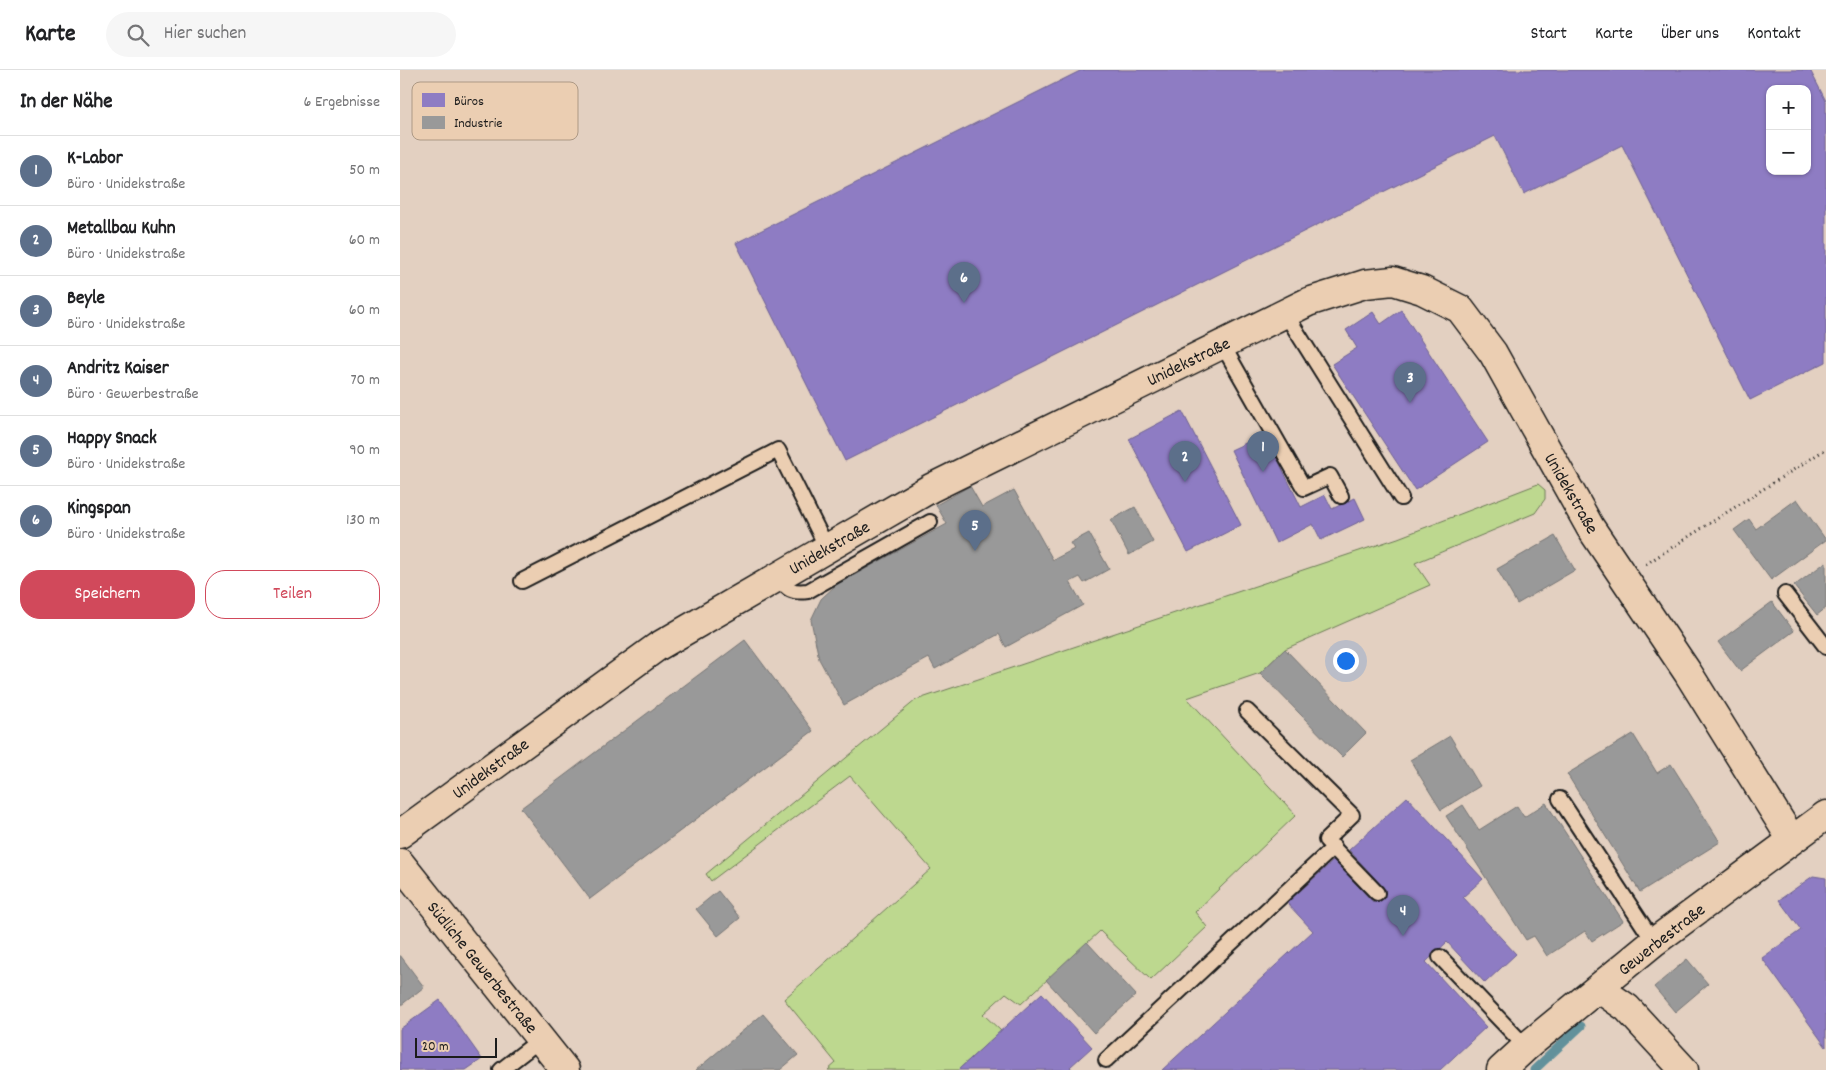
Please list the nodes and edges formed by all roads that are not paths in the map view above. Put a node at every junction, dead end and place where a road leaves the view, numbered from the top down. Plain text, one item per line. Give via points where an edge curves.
1 (1285, 313) junction
2 (1222, 344) junction
3 (1341, 496) dead end
4 (1401, 498) dead end
5 (930, 522) dead end
6 (827, 548) junction
7 (778, 577) junction
8 (522, 581) dead end
9 (1785, 594) dead end
10 (1826, 648) edge
11 (1247, 711) dead end
12 (1560, 799) dead end
13 (1826, 815) edge
14 (400, 834) edge
15 (1792, 840) junction
16 (1334, 848) junction
17 (400, 863) edge
18 (1377, 893) dead end
19 (1654, 942) junction
20 (1440, 957) dead end
21 (1598, 988) junction
22 (541, 1039) junction
23 (1526, 1047) junction
24 (1106, 1060) dead end
25 (501, 1070) edge
26 (566, 1070) edge
27 (1501, 1070) edge
28 (1684, 1070) edge

1 - 2 street, Unidekstraße
1 - 4 lane
1 - 15 street, Unidekstraße via 1308,302 1365,284 1393,281 1422,290 1460,309 1493,353 1590,526 1688,673
2 - 3 lane via 1304,488 1330,476
2 - 6 street, Unidekstraße via 932,488
5 - 7 lane via 808,591 794,593
6 - 7 street, Unidekstraße
6 - 8 lane via 778,450
7 - 14 street, Unidekstraße via 657,646
9 - 10 lane
11 - 16 lane via 1352,815 1326,840
12 - 19 lane
13 - 15 street, Gewerbestraße
15 - 19 street, Gewerbestraße
16 - 18 lane
16 - 24 lane
17 - 22 street, Südliche Gewerbestraße
19 - 21 street, Gewerbestraße
20 - 23 lane
21 - 23 street, Gewerbestraße
21 - 28 street via 1627,1008
22 - 25 lane
22 - 26 street, Südliche Gewerbestraße
23 - 27 street, Gewerbestraße

